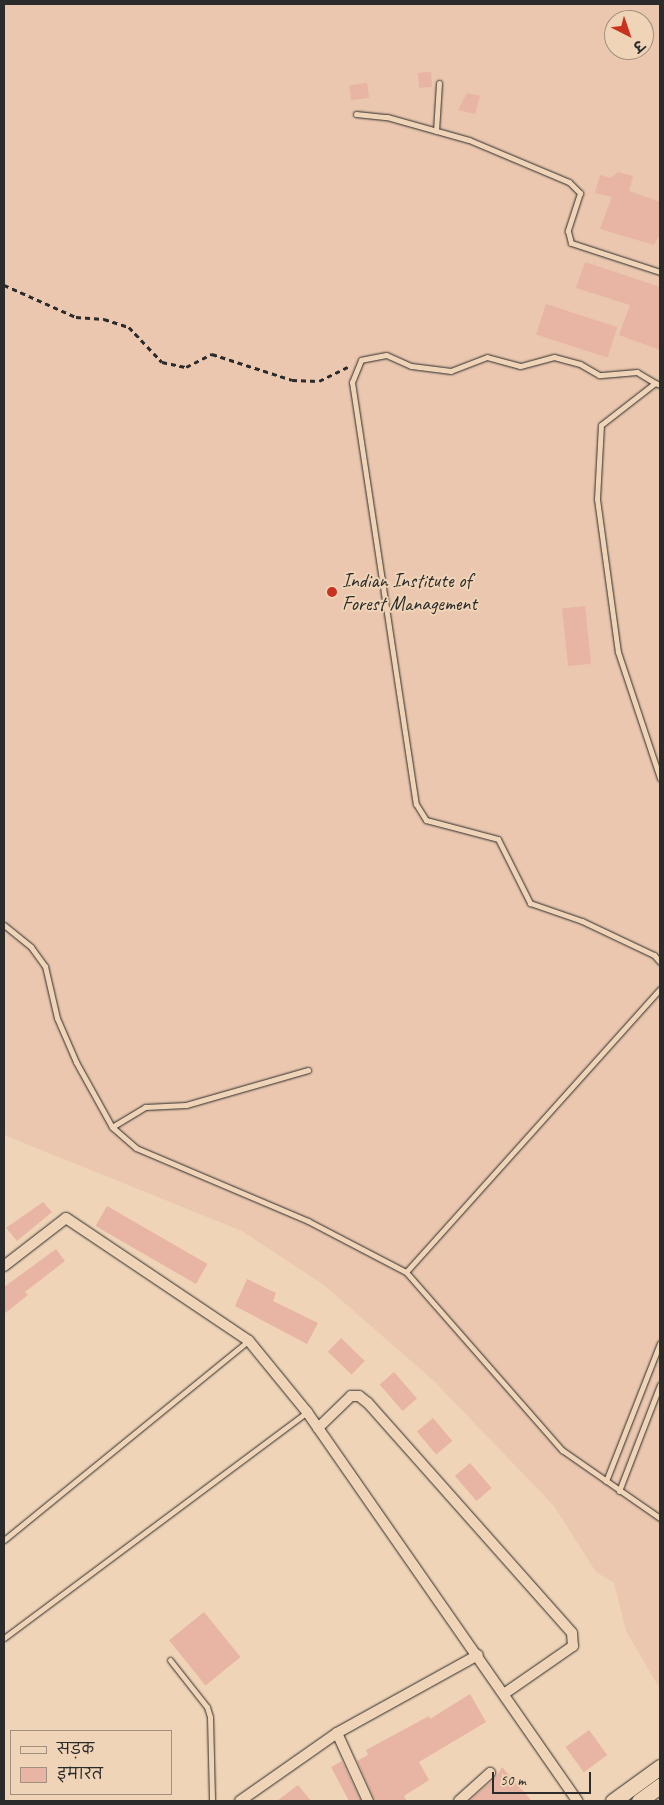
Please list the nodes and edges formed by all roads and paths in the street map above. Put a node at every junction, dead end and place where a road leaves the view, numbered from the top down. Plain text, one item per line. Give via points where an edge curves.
1 (439, 83) dead end
2 (356, 114) dead end
3 (436, 130) junction
4 (660, 272) edge
5 (4, 284) edge
6 (361, 360) junction
7 (658, 384) edge
8 (660, 778) edge
9 (4, 925) edge
10 (660, 962) edge
11 (660, 989) edge
12 (308, 1070) dead end
13 (112, 1127) junction
14 (4, 1266) edge
15 (406, 1272) junction
16 (249, 1341) junction
17 (660, 1343) edge
18 (660, 1385) edge
19 (306, 1412) junction
20 (318, 1428) junction
21 (606, 1481) junction
22 (619, 1491) junction
23 (660, 1518) edge
24 (4, 1540) edge
25 (4, 1638) edge
26 (478, 1656) junction
27 (170, 1660) dead end
28 (504, 1694) junction
29 (337, 1733) junction
30 (490, 1773) dead end
31 (658, 1773) edge
32 (660, 1786) edge
33 (212, 1801) edge
34 (240, 1801) edge
35 (368, 1801) edge
36 (459, 1801) edge
37 (577, 1801) edge
38 (613, 1801) edge
39 (639, 1801) edge

1 - 3 lane
2 - 3 lane via 387,117
3 - 4 lane via 470,140 569,182 580,193 568,231 571,243
5 - 6 path via 76,317 104,319 129,327 162,362 186,368 212,354 292,380 319,381
6 - 7 lane via 386,355 411,366 451,371 487,357 520,366 554,357 580,364 599,375 637,372
6 - 10 lane via 352,382 416,804 426,820 498,840 530,903 582,921 654,955
7 - 8 lane via 600,425 597,499 618,652
9 - 13 lane via 31,947 45,966 57,1018
11 - 15 lane
12 - 13 lane via 186,1105 145,1107
13 - 15 lane via 136,1148 308,1221
14 - 16 street via 66,1218
15 - 21 lane via 562,1450
16 - 19 street
16 - 24 lane
17 - 21 lane
18 - 22 lane
19 - 20 street
19 - 25 lane
20 - 26 street
20 - 28 street via 352,1396 368,1403 572,1633 574,1646
21 - 22 lane
22 - 23 lane
26 - 28 street
26 - 29 street
27 - 33 lane via 207,1707 210,1717
28 - 37 street
29 - 34 street
29 - 35 street
30 - 36 street
31 - 38 main road
32 - 39 main road

